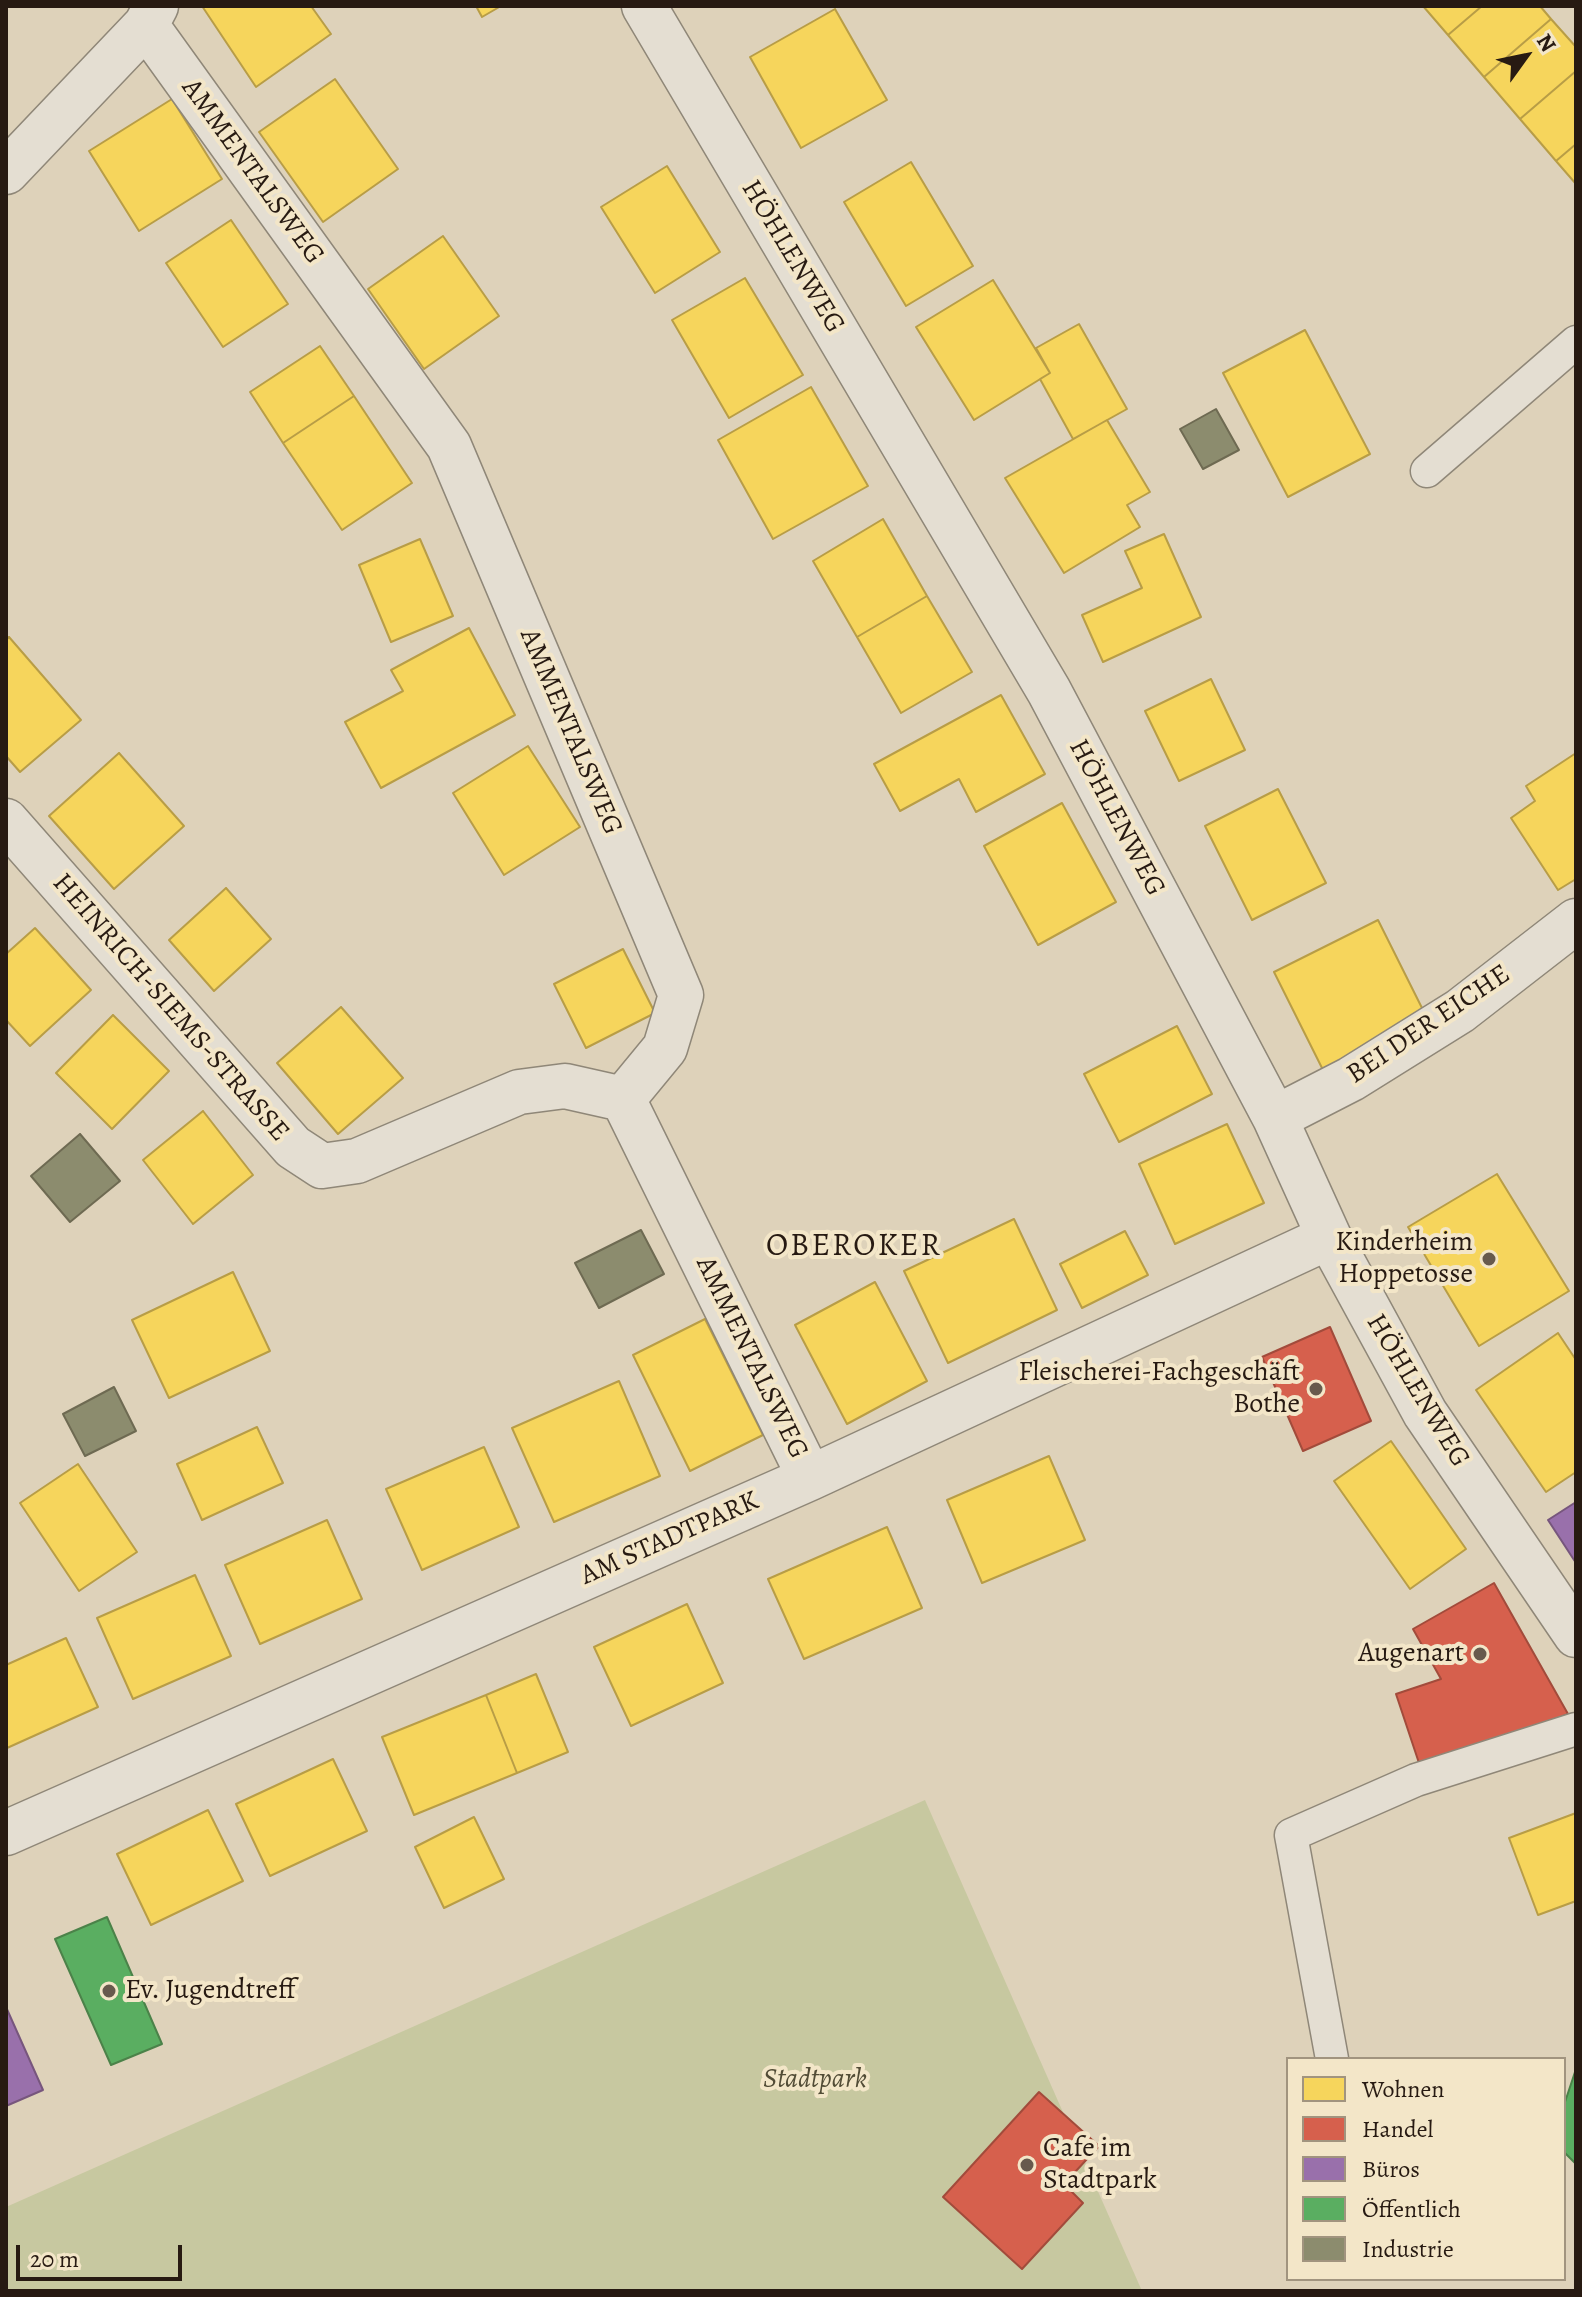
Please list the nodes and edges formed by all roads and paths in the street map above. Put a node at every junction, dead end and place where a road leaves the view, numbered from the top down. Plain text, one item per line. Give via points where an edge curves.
1 (644, 6) edge
2 (151, 15) edge
3 (6, 172) edge
4 (1576, 342) edge
5 (1427, 471) dead end
6 (6, 821) edge
7 (1576, 921) edge
8 (623, 1099) junction
9 (1275, 1118) junction
10 (1329, 1237) junction
11 (810, 1478) junction
12 (1576, 1635) edge
13 (1576, 1729) edge
14 (6, 1833) edge
15 (1332, 2057) edge

1 - 9 street, HÖHLENWEG via 1049,691
2 - 3 street, AMMENTALSWEG
2 - 8 street, AMMENTALSWEG via 449,446 681,995 665,1048
4 - 5 lane
6 - 8 street, HEINRICH-SIEMS-STRASSE via 293,1147 322,1166 357,1161 519,1092 565,1086
7 - 9 street, BEI DER EICHE via 1460,1011 1351,1079
8 - 11 street, AMMENTALSWEG
9 - 10 street, HÖHLENWEG
10 - 11 street, AM STADTPARK
10 - 12 street, HÖHLENWEG via 1425,1413
11 - 14 street, AM STADTPARK
13 - 15 lane via 1416,1780 1291,1835

